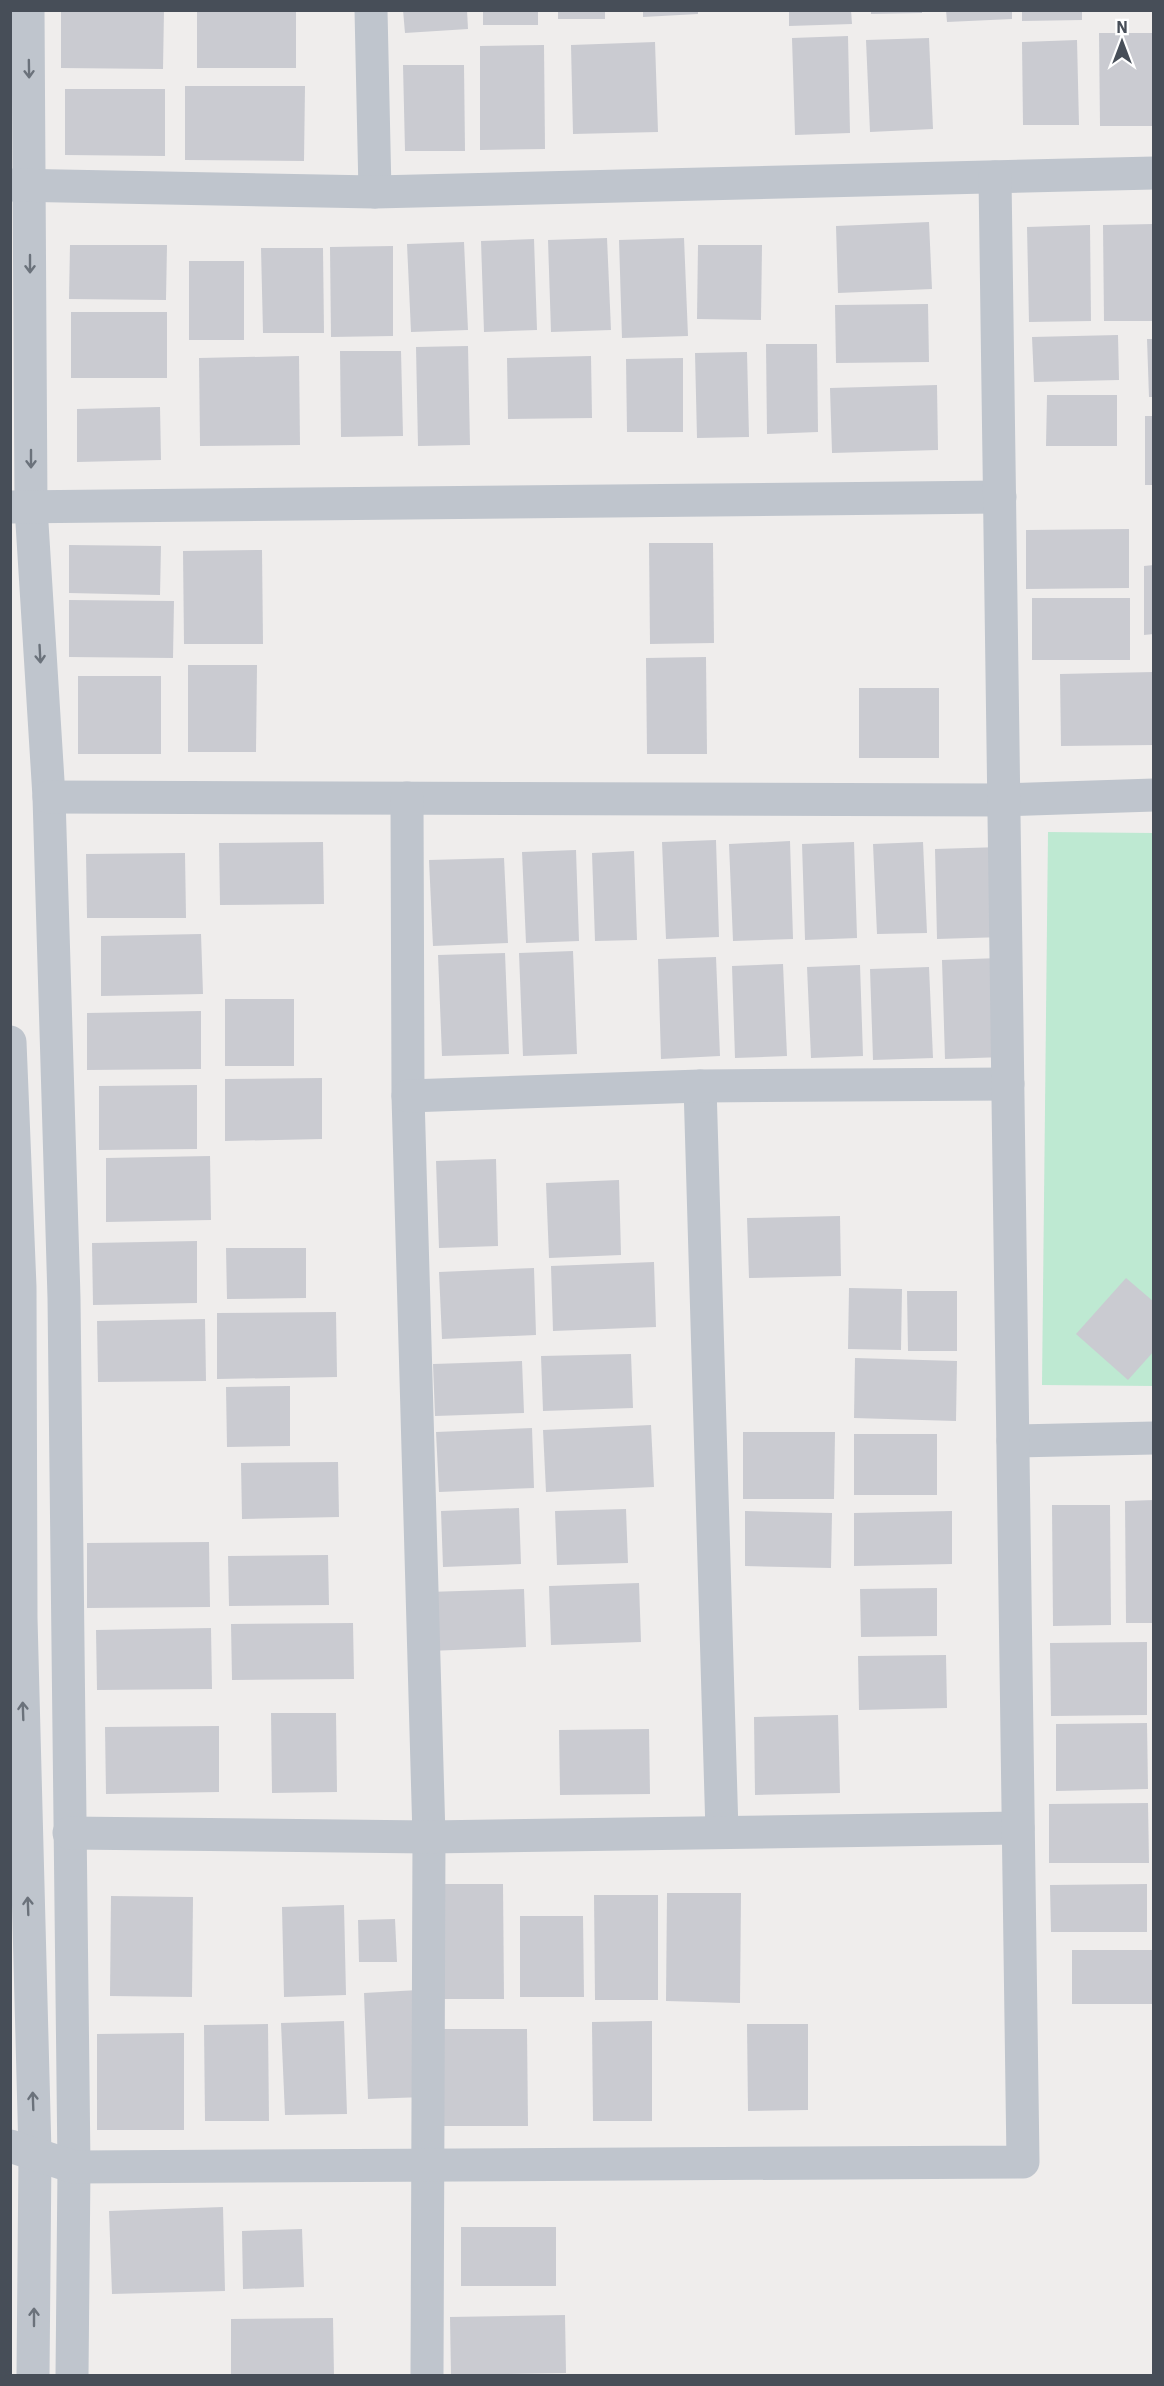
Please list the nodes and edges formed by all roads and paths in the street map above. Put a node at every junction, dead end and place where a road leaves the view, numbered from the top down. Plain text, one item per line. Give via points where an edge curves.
1 (28, 10) edge
2 (371, 10) edge
3 (1154, 172) edge
4 (996, 177) junction
5 (20, 185) edge
6 (375, 192) junction
7 (999, 497) junction
8 (21, 507) edge
9 (1154, 795) edge
10 (49, 797) junction
11 (407, 798) junction
12 (1004, 800) junction
13 (10, 1042) edge
14 (1008, 1084) junction
15 (700, 1086) junction
16 (408, 1096) junction
17 (15, 1285) edge
18 (64, 1298) junction
19 (1154, 1438) edge
20 (1013, 1441) junction
21 (1018, 1828) junction
22 (722, 1832) junction
23 (69, 1833) junction
24 (429, 1837) junction
25 (23, 2150) edge
26 (74, 2167) junction
27 (427, 2167) junction
28 (33, 2376) edge
29 (72, 2376) edge
30 (427, 2376) edge

1 -> 5 street
2 - 6 street
3 - 4 street
4 - 6 street
4 - 7 street
5 - 6 street
5 -> 8 street
7 - 8 street
7 - 12 street
8 -> 10 street
9 - 12 street
10 - 11 street
10 - 18 street
11 - 12 street
11 - 16 street
12 - 14 street
13 - 17 street
14 - 15 street
14 - 20 street
15 - 16 street
15 - 22 street
16 - 24 street
17 - 18 street
25 -> 17 street
18 - 23 street
19 - 20 street
20 - 21 street
21 - 22 street
21 - 27 street via 1023,2163
22 - 24 street
23 - 24 street
23 - 26 street
24 - 27 street
25 - 26 street
28 -> 25 street
26 - 27 street
26 - 29 street
27 - 30 street

